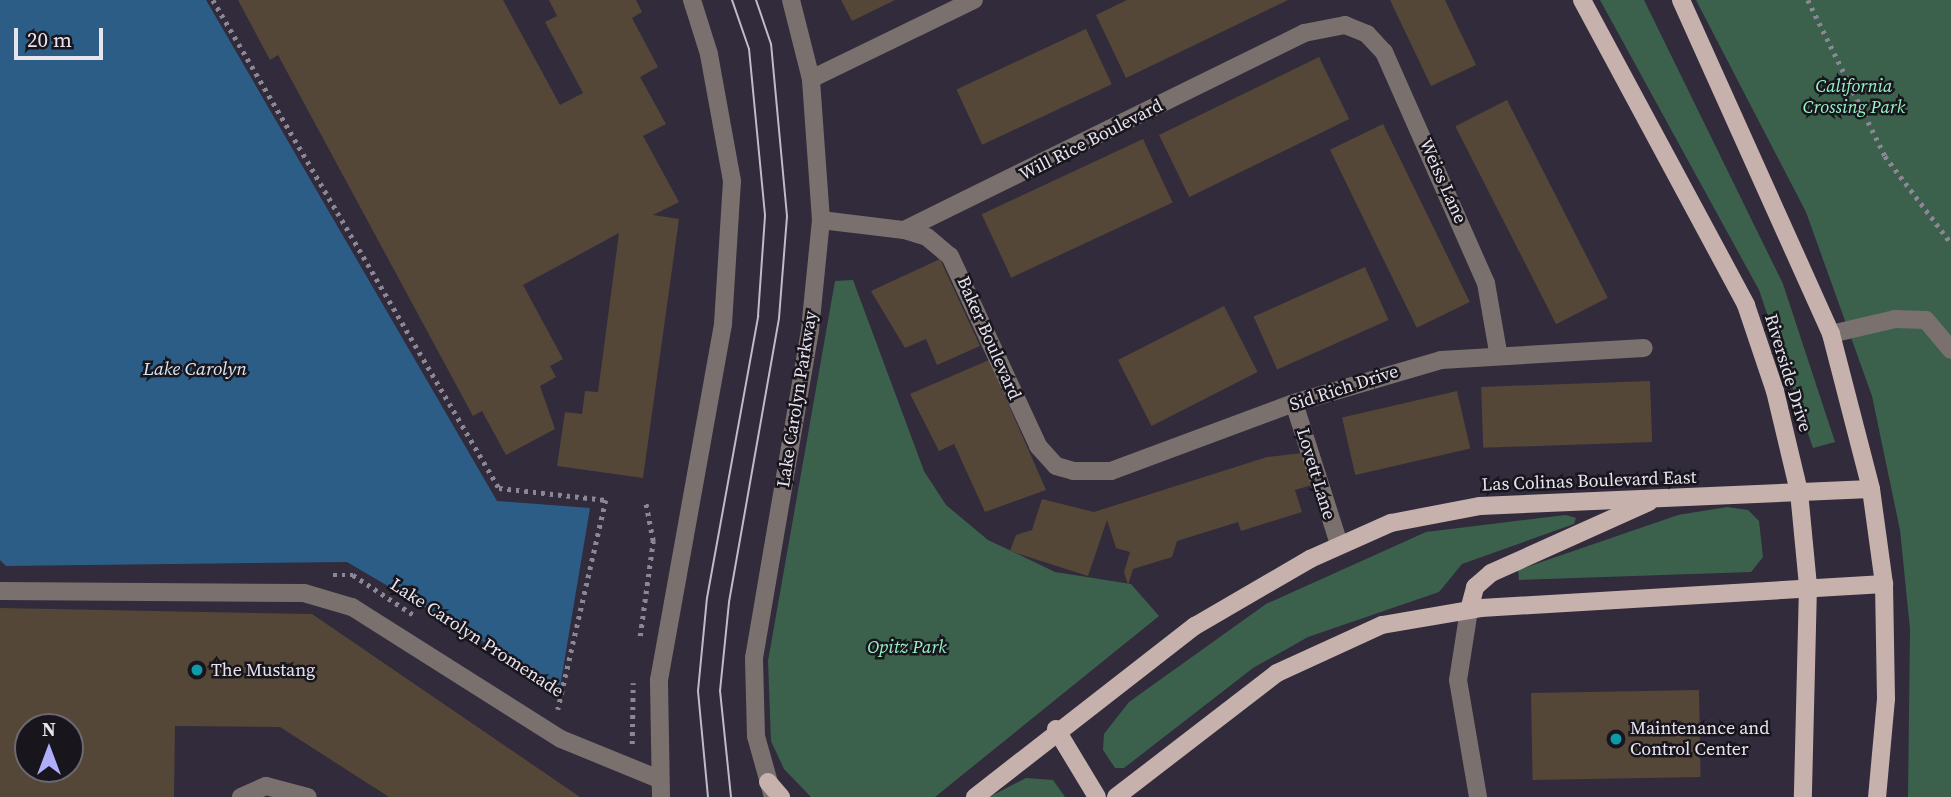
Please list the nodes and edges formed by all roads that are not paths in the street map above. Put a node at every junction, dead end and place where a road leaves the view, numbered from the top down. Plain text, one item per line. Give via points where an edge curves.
1 (692, 0) edge
2 (792, 0) edge
3 (974, 0) edge
4 (1582, 0) edge
5 (1681, 0) edge
6 (1354, 27) joint
7 (811, 79) junction
8 (821, 220) junction
9 (904, 230) junction
10 (1831, 334) junction
11 (1644, 348) dead end
12 (1951, 349) edge
13 (1498, 352) junction
14 (1294, 403) junction
15 (1056, 466) joint
16 (1871, 489) junction
17 (1800, 492) junction
18 (1655, 499) junction
19 (1339, 544) junction
20 (1884, 584) junction
21 (1808, 586) junction
22 (0, 591) edge
23 (1469, 610) junction
24 (1056, 729) junction
25 (660, 788) edge
26 (771, 789) edge
27 (241, 797) edge
28 (308, 797) edge
29 (781, 797) edge
30 (975, 797) edge
31 (1097, 797) edge
32 (1116, 797) edge
33 (1478, 797) edge
34 (1802, 797) edge
35 (1877, 797) edge

1 - 25 street via 709,54 732,181 723,324 659,680
2 - 7 street, Lake Carolyn Parkway
3 - 7 street
4 - 17 main road, Riverside Drive via 1746,305
5 - 10 main road
6 - 9 street, Will Rice Boulevard via 1326,25 1304,33
6 - 13 street, Weiss Lane via 1384,52 1458,214 1486,283
7 - 8 street, Lake Carolyn Parkway
8 - 9 street
8 - 26 street, Lake Carolyn Parkway via 810,330 754,658 752,704
9 - 15 street, Baker Boulevard via 927,237 950,256 1038,446
10 - 12 street via 1918,319 1939,329
10 - 16 main road
11 - 13 street, Sid Rich Drive
13 - 14 street, Sid Rich Drive via 1410,367
14 - 15 street, Sid Rich Drive via 1111,471
14 - 19 street, Lovett Lane
16 - 17 main road, Las Colinas Boulevard East
16 - 20 main road
17 - 18 main road, Las Colinas Boulevard East
17 - 21 main road, Riverside Drive
18 - 19 main road, Las Colinas Boulevard East via 1480,506 1391,523
18 - 23 main road via 1491,573 1475,587
19 - 24 main road, Las Colinas Boulevard East via 1195,626
20 - 21 main road
20 - 35 main road via 1886,699
21 - 23 main road
21 - 34 main road, Riverside Drive
22 - 25 street via 304,593 352,607 561,739
23 - 32 main road via 1382,625 1277,673
23 - 33 street via 1458,680
24 - 30 main road, Las Colinas Boulevard East
24 - 31 main road
26 - 29 main road
27 - 28 street via 267,786

